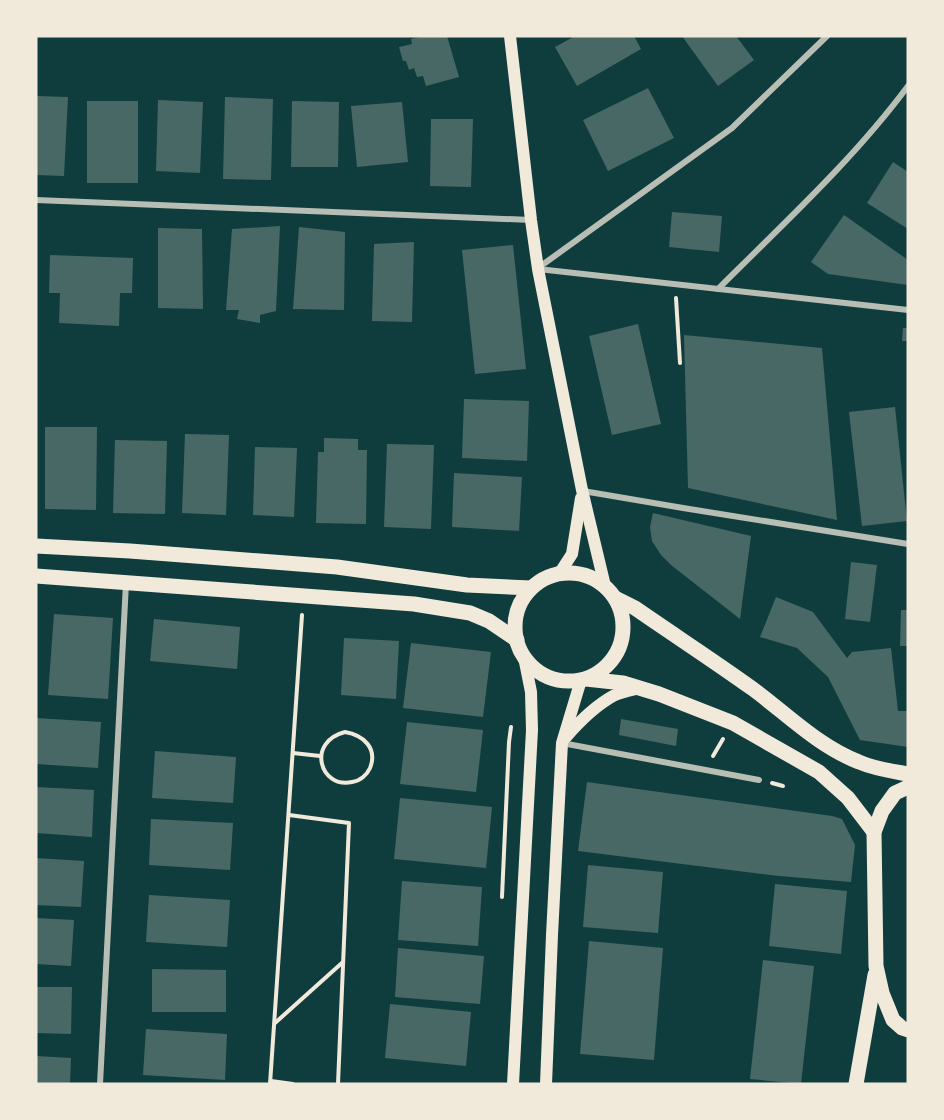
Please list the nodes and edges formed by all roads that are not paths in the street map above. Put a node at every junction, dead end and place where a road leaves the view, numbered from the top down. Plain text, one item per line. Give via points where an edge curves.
1 (510, 36) edge
2 (827, 36) edge
3 (908, 86) edge
4 (36, 200) edge
5 (531, 220) junction
6 (538, 269) junction
7 (718, 289) junction
8 (908, 310) edge
9 (582, 490) junction
10 (908, 544) edge
11 (36, 546) edge
12 (36, 576) edge
13 (546, 578) junction
14 (126, 582) junction
15 (531, 588) junction
16 (610, 592) junction
17 (517, 640) junction
18 (524, 657) junction
19 (583, 680) junction
20 (640, 688) junction
21 (562, 743) junction
22 (908, 774) edge
23 (759, 780) dead end
24 (908, 787) edge
25 (874, 832) junction
26 (876, 966) junction
27 (908, 1030) edge
28 (100, 1084) edge
29 (513, 1084) edge
30 (546, 1084) edge
31 (856, 1084) edge

1 - 5 main road
2 - 6 street via 732,128
3 - 7 street via 838,169
4 - 5 street
5 - 6 main road
6 - 7 street
6 - 9 main road
7 - 8 street
9 - 10 street
9 - 13 main road via 572,554 561,571
9 - 16 main road
11 - 15 main road via 337,567 467,585
12 - 14 main road
13 - 15 main road
13 - 16 main road via 577,573 592,578
14 - 17 main road via 414,604 470,613
14 - 28 street
15 - 17 main road via 515,621
16 - 19 main road via 622,613 621,646 601,672
16 - 22 main road via 754,690 830,748 876,768
17 - 18 main road
18 - 19 main road via 551,679
18 - 29 main road via 531,692 532,730
19 - 20 main road
19 - 21 main road
20 - 21 main road via 614,695 594,709
20 - 25 main road via 733,723 819,772 848,798
21 - 23 street
21 - 30 main road
24 - 25 main road via 895,793
25 - 26 main road
26 - 27 main road via 893,1020
26 - 31 main road

